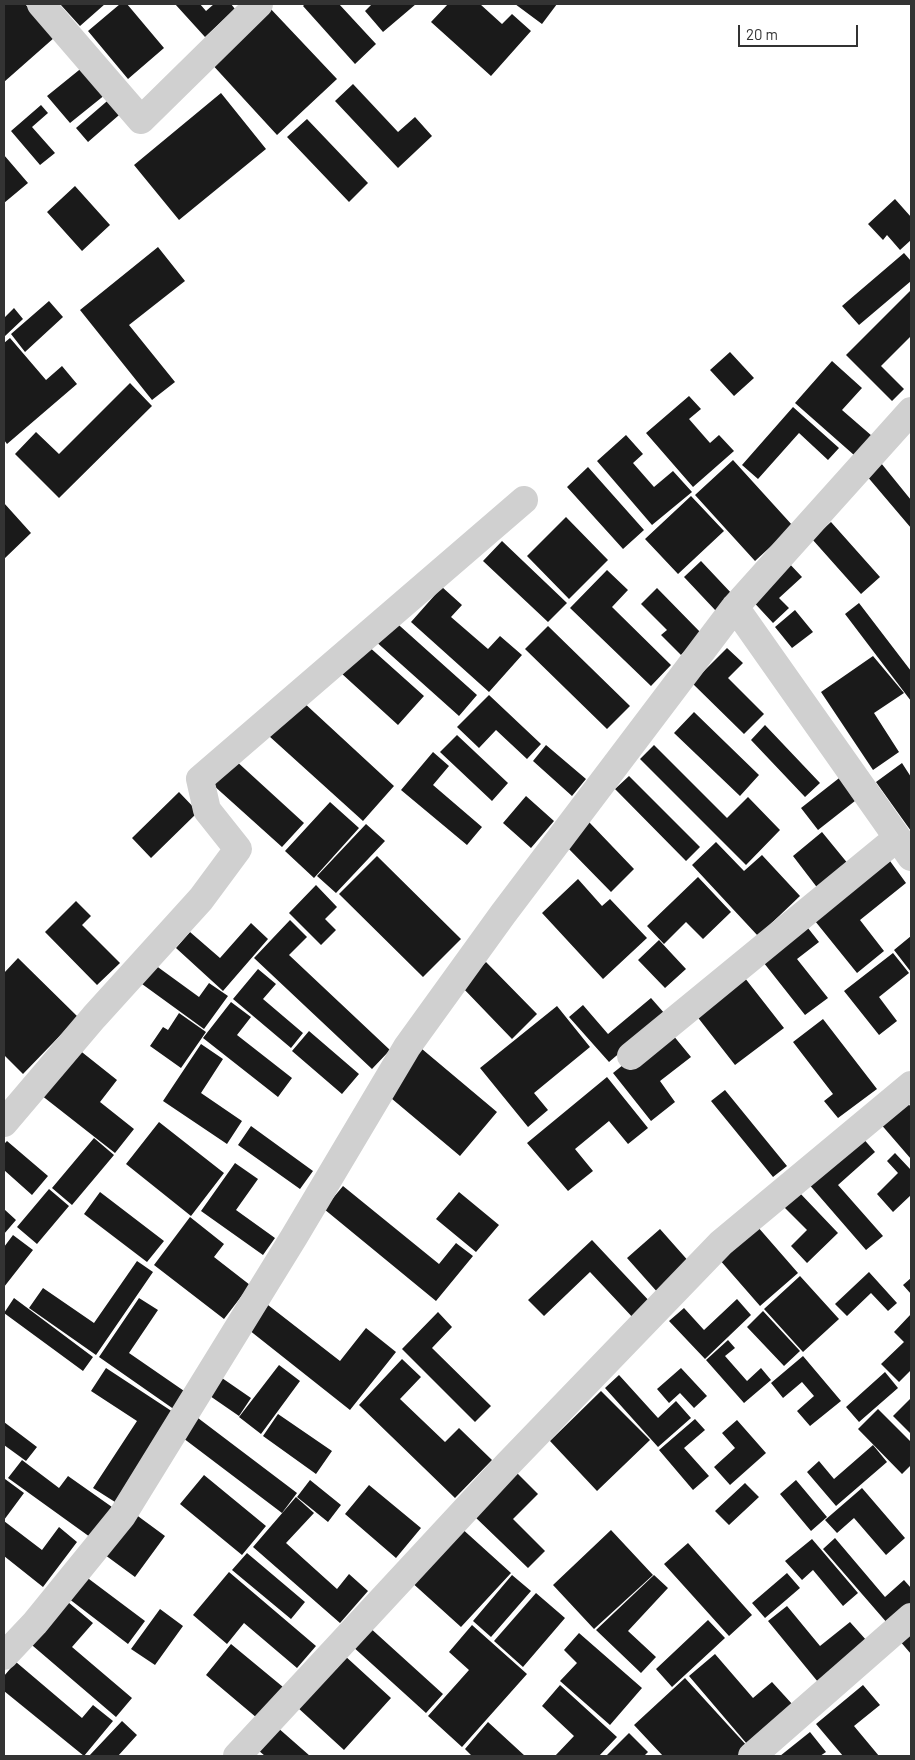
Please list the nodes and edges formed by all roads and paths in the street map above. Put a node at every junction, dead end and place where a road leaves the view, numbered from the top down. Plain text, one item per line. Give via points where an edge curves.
1 (41, 4) edge
2 (259, 4) edge
3 (911, 412) edge
4 (524, 500) dead end
5 (734, 607) junction
6 (904, 848) edge
7 (631, 1056) dead end
8 (911, 1085) edge
9 (4, 1123) edge
10 (911, 1617) edge
11 (4, 1656) edge
12 (236, 1756) edge
13 (752, 1756) edge

1 - 2 street via 141,120
3 - 5 street
4 - 9 street via 200,778 207,810 238,849 201,899
5 - 6 street
5 - 11 street via 407,1046 289,1246 122,1516
6 - 7 street
8 - 12 street via 721,1243
10 - 13 street

